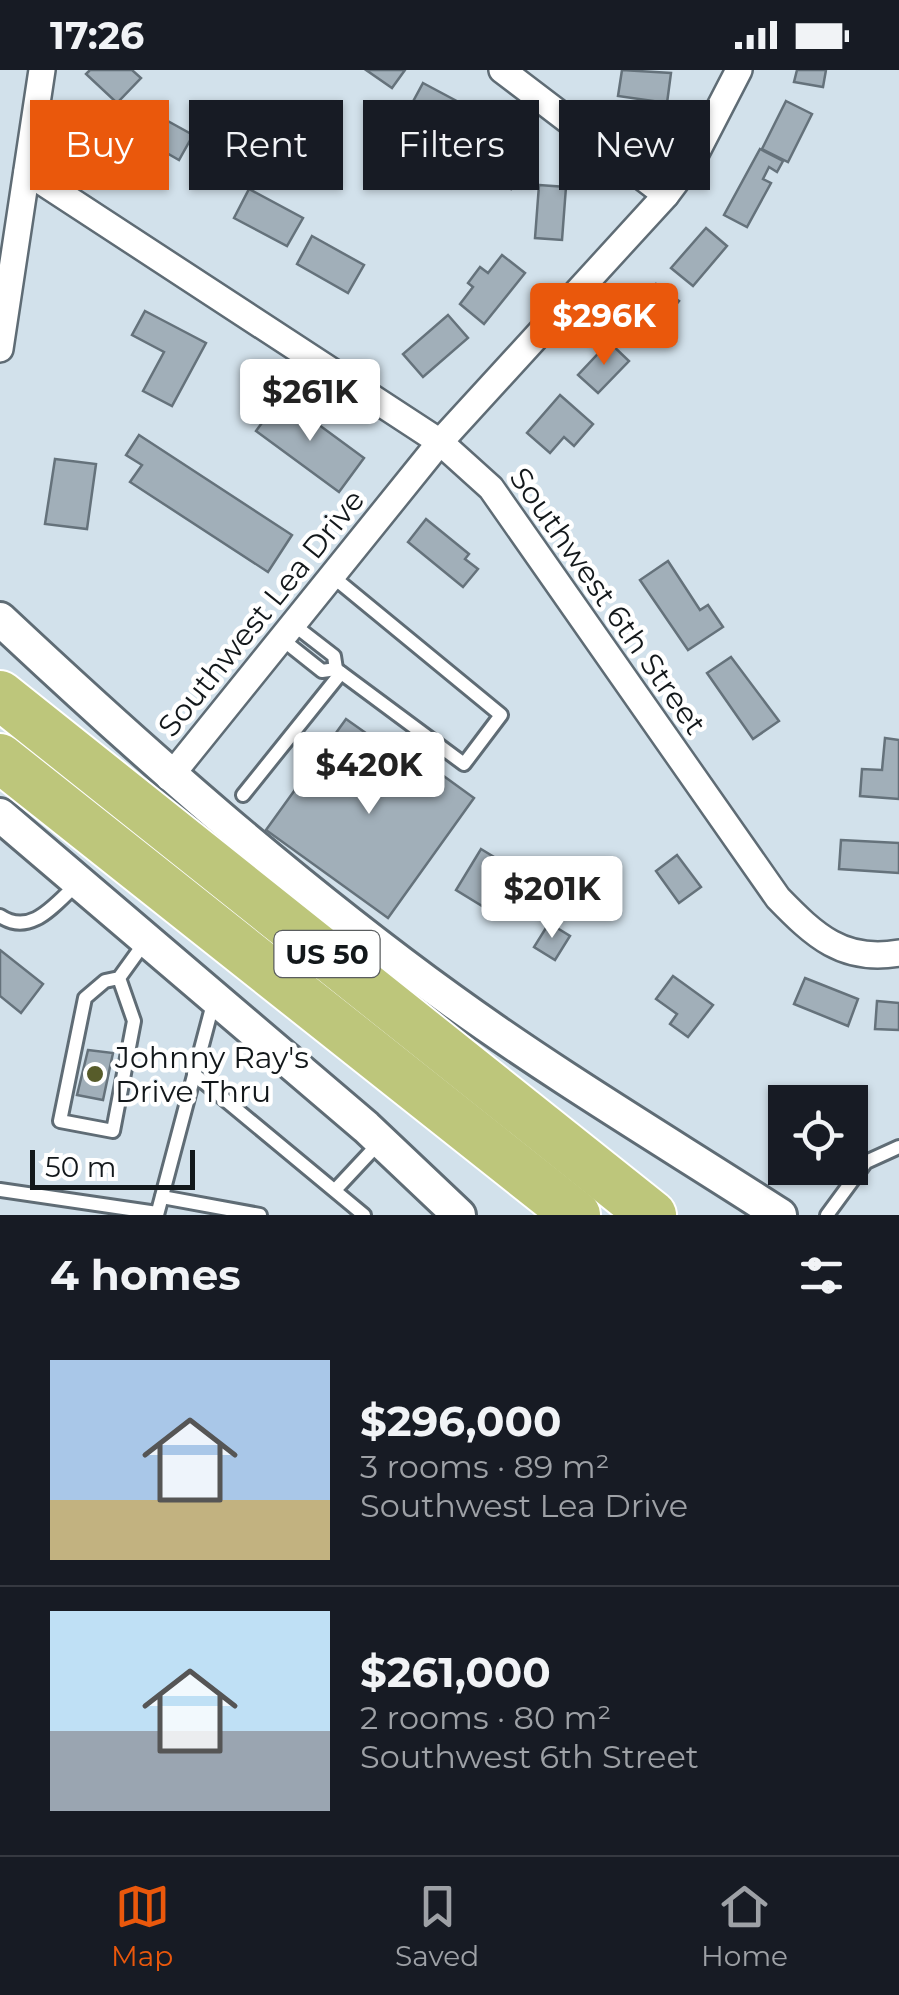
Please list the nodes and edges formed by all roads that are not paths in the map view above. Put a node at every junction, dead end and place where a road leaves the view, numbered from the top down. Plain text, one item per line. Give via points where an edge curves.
1 (42, 70) edge
2 (502, 70) edge
3 (739, 70) edge
4 (27, 172) junction
5 (666, 196) junction
6 (0, 349) edge
7 (440, 442) junction
8 (332, 576) junction
9 (0, 620) edge
10 (288, 633) junction
11 (338, 671) junction
12 (0, 694) edge
13 (0, 758) edge
14 (169, 778) junction
15 (243, 795) dead end
16 (6, 825) edge
17 (79, 883) junction
18 (0, 916) edge
19 (147, 940) junction
20 (899, 953) edge
21 (120, 978) junction
22 (214, 998) junction
23 (194, 1074) junction
24 (381, 1141) junction
25 (892, 1150) edge
26 (899, 1163) edge
27 (336, 1189) junction
28 (0, 1190) edge
29 (162, 1197) junction
30 (548, 1197) edge
31 (157, 1214) edge
32 (260, 1215) edge
33 (364, 1215) edge
34 (459, 1215) edge
35 (576, 1215) edge
36 (652, 1215) edge
37 (780, 1215) edge
38 (827, 1215) edge

1 - 4 street
2 - 5 street
3 - 5 street, Southwest Lea Drive via 694,160
4 - 6 street
4 - 7 street, Southwest 6th Street
5 - 7 street, Southwest Lea Drive
7 - 8 street, Southwest Lea Drive
7 - 20 street, Southwest 6th Street via 491,488 778,898 822,943 883,956
8 - 10 street, Southwest Lea Drive
8 - 11 lane via 501,715 464,764
9 - 14 street
10 - 11 lane via 322,670
10 - 14 street, Southwest Lea Drive
11 - 15 lane
12 - 36 highway, US 50
13 - 30 highway, US 50
14 - 37 street via 453,1001
16 - 17 street
17 - 18 lane via 33,922 13,924
17 - 19 street
19 - 21 lane
19 - 22 street
21 - 21 lane via 85,998 60,1122 113,1131 134,1020
22 - 23 lane
22 - 24 street
23 - 27 lane
23 - 29 lane
24 - 27 lane
24 - 34 street
25 - 26 lane
25 - 38 lane via 866,1162
27 - 33 lane
28 - 31 lane
29 - 31 lane
29 - 32 lane
30 - 35 highway, US 50

